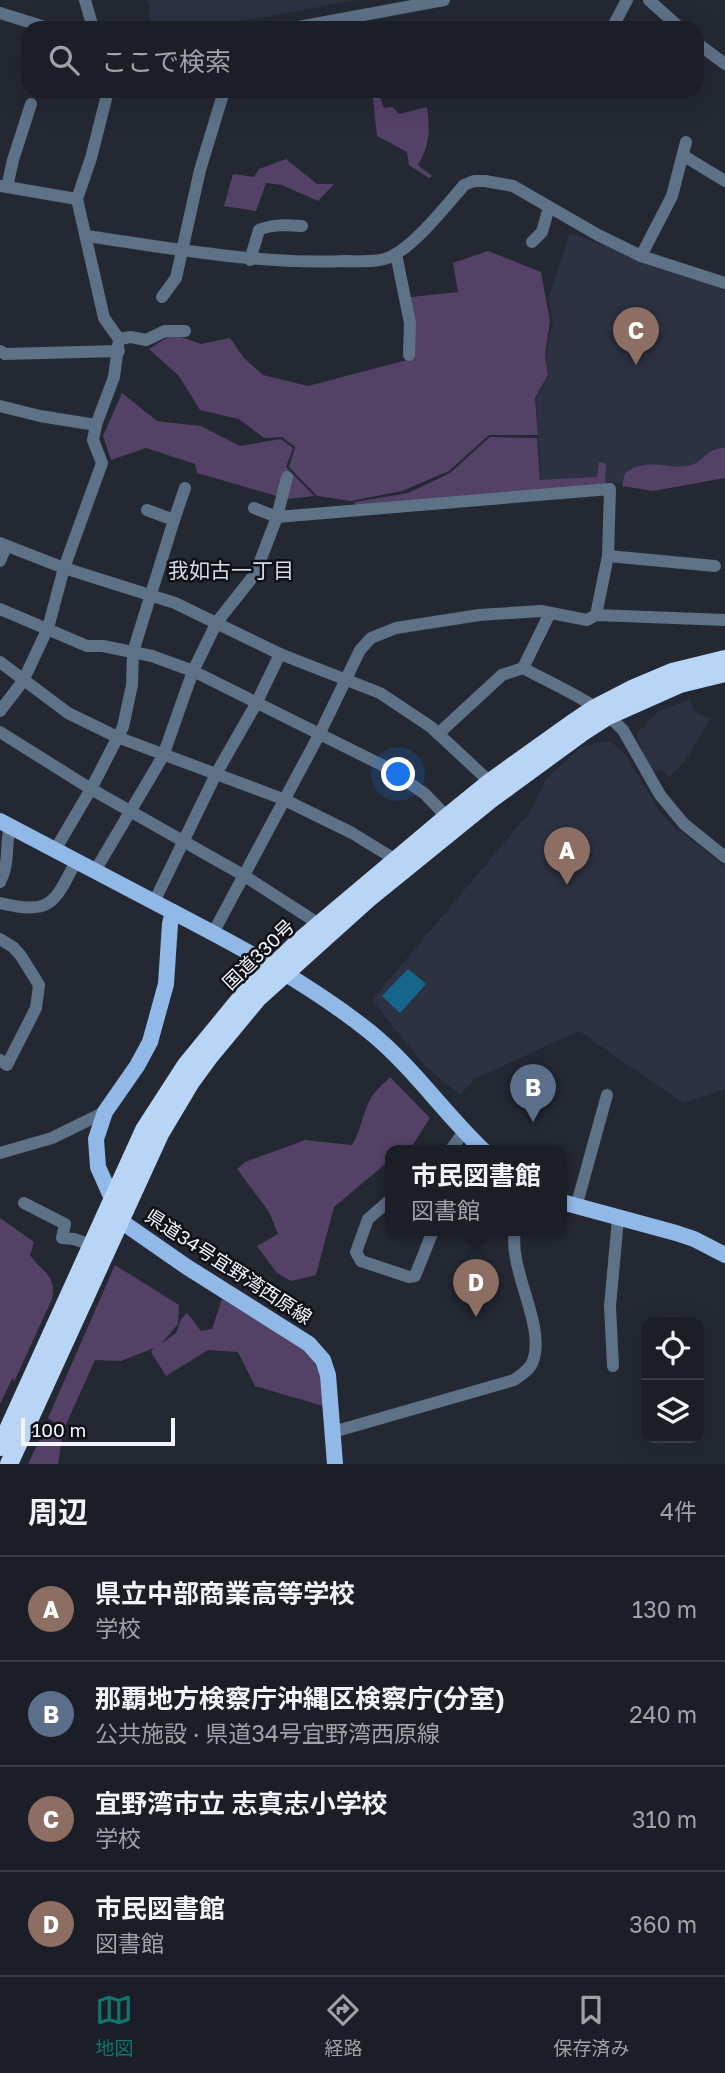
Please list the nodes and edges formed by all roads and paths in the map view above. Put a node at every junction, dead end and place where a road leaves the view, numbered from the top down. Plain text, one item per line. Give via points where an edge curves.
1 (85, 0) edge
2 (444, 0) edge
3 (627, 0) edge
4 (649, 0) edge
5 (0, 12) edge
6 (27, 21) edge
7 (91, 21) edge
8 (331, 21) edge
9 (616, 21) edge
10 (672, 21) edge
11 (704, 49) edge
12 (712, 56) junction
13 (704, 58) edge
14 (725, 64) edge
15 (106, 98) edge
16 (222, 98) edge
17 (32, 104) dead end
18 (686, 142) dead end
19 (684, 156) junction
20 (725, 181) edge
21 (4, 186) edge
22 (77, 199) junction
23 (550, 207) junction
24 (302, 226) dead end
25 (86, 236) junction
26 (532, 242) dead end
27 (181, 249) junction
28 (396, 254) junction
29 (641, 256) junction
30 (250, 260) junction
31 (725, 283) edge
32 (162, 297) dead end
33 (185, 331) dead end
34 (119, 345) junction
35 (0, 351) edge
36 (409, 355) dead end
37 (0, 406) edge
38 (96, 425) junction
39 (288, 477) dead end
40 (185, 488) dead end
41 (254, 508) dead end
42 (147, 510) dead end
43 (277, 517) junction
44 (174, 520) junction
45 (3, 545) edge
46 (608, 556) junction
47 (0, 561) edge
48 (715, 566) dead end
49 (64, 568) junction
50 (152, 595) junction
51 (0, 609) edge
52 (550, 613) junction
53 (596, 615) junction
54 (725, 620) edge
55 (217, 622) junction
56 (48, 628) junction
57 (133, 652) junction
58 (280, 654) junction
59 (725, 659) edge
60 (0, 663) edge
61 (523, 668) junction
62 (193, 671) junction
63 (725, 673) edge
64 (347, 679) junction
65 (23, 681) junction
66 (256, 704) junction
67 (0, 711) edge
68 (602, 712) junction
69 (0, 732) edge
70 (438, 734) junction
71 (319, 735) junction
72 (117, 737) junction
73 (163, 756) junction
74 (216, 774) junction
75 (490, 782) junction
76 (91, 789) junction
77 (283, 799) junction
78 (130, 810) junction
79 (447, 817) junction
80 (5, 824) edge
81 (184, 841) junction
82 (55, 850) junction
83 (725, 857) edge
84 (396, 860) junction
85 (75, 861) junction
86 (95, 871) junction
87 (243, 875) junction
88 (0, 882) edge
89 (155, 902) junction
90 (0, 903) edge
91 (173, 912) junction
92 (319, 924) junction
93 (213, 933) junction
94 (0, 939) edge
95 (278, 969) junction
96 (3, 1067) edge
97 (607, 1095) dead end
98 (105, 1112) junction
99 (465, 1130) junction
100 (454, 1145) edge
101 (479, 1145) edge
102 (0, 1153) edge
103 (111, 1198) junction
104 (24, 1203) dead end
105 (385, 1204) edge
106 (569, 1205) edge
107 (121, 1219) junction
108 (618, 1219) junction
109 (431, 1236) edge
110 (514, 1236) edge
111 (91, 1245) junction
112 (725, 1255) edge
113 (613, 1366) dead end
114 (332, 1432) junction
115 (0, 1447) edge
116 (9, 1464) edge
117 (335, 1464) edge

1 - 7 street
2 - 8 street
3 - 9 street
4 - 10 street
5 - 6 street
11 - 12 street
12 - 13 street
12 - 14 street
15 - 22 street
16 - 27 street
17 - 21 street
18 - 19 street
19 - 20 street
19 - 29 street via 672,195
21 - 22 street
22 - 25 street
23 - 26 street via 542,232
23 - 28 street via 513,186 474,181 464,185
23 - 29 street
24 - 30 street via 262,228
25 - 27 street
25 - 34 street via 104,318
27 - 30 street
27 - 32 street via 176,278
28 - 30 street via 384,260
28 - 36 street via 410,323
29 - 31 street
33 - 34 street via 165,331 146,340 131,337
34 - 35 street
34 - 38 street via 114,377
37 - 38 street
38 - 49 street via 93,440 102,463
39 - 43 street
40 - 44 street
41 - 43 street
42 - 44 street
43 - 46 street via 610,489
43 - 55 street via 254,574
44 - 50 street
45 - 47 street
45 - 49 street
46 - 48 street
46 - 53 street
49 - 50 street
49 - 56 street
50 - 55 street
50 - 57 street
51 - 56 street
52 - 53 street via 587,620
52 - 61 street
52 - 64 street via 479,615 396,628 371,638 359,650
53 - 54 street
55 - 58 street
55 - 62 street
56 - 57 street via 87,646
56 - 65 street
57 - 62 street
57 - 72 street via 128,705
58 - 64 street
58 - 66 street
59 - 68 highway, 国道330号 via 672,672
60 - 65 street
61 - 68 street
61 - 70 street via 502,675
62 - 66 street
62 - 73 street
63 - 68 highway, 国道330号
64 - 70 street via 380,693
64 - 71 street
65 - 67 street
65 - 72 street via 68,713
66 - 71 street
66 - 74 street
68 - 75 highway, 国道330号
68 - 83 street via 623,730 660,795 684,824
68 - 95 highway, 国道330号
69 - 76 street
70 - 75 street
71 - 77 street
71 - 79 street via 386,766 425,794
72 - 73 street
72 - 76 street
73 - 74 street
73 - 78 street
74 - 77 street
74 - 81 street
75 - 79 highway, 国道330号
76 - 78 street
76 - 82 street
77 - 84 street
77 - 87 street
78 - 81 street
78 - 86 street
79 - 84 highway, 国道330号
80 - 82 main road
80 - 88 street via 8,862
81 - 87 street
81 - 89 street
82 - 85 main road
84 - 92 highway, 国道330号
85 - 86 main road
85 - 90 street via 57,896 47,904 27,909
86 - 89 main road
87 - 92 street
87 - 93 street
89 - 91 main road
91 - 93 main road
91 - 98 main road, 県道34号宜野湾西原線 via 166,984 150,1042
92 - 95 highway, 国道330号
93 - 95 main road
94 - 96 street via 21,956 39,985 36,1008
95 - 99 main road via 383,1043
95 - 103 highway, 国道330号 via 214,1028 186,1065 144,1129
95 - 107 highway, 国道330号 via 191,1082 160,1134
97 - 106 street
98 - 102 street via 52,1138
98 - 103 main road, 県道34号宜野湾西原線 via 96,1139 96,1158
99 - 100 street
99 - 101 main road
103 - 107 main road, 県道34号宜野湾西原線
103 - 111 highway, 国道330号
104 - 111 street via 65,1224 62,1238
105 - 109 street via 368,1219 356,1252 361,1261 415,1276
106 - 108 main road
107 - 114 main road, 県道34号宜野湾西原線 via 320,1355 326,1367
107 - 116 highway, 国道330号
108 - 112 main road via 694,1239
108 - 113 street via 610,1306
110 - 114 street via 513,1248 533,1327 533,1361 525,1373
111 - 115 highway, 国道330号
114 - 117 main road, 県道34号宜野湾西原線

